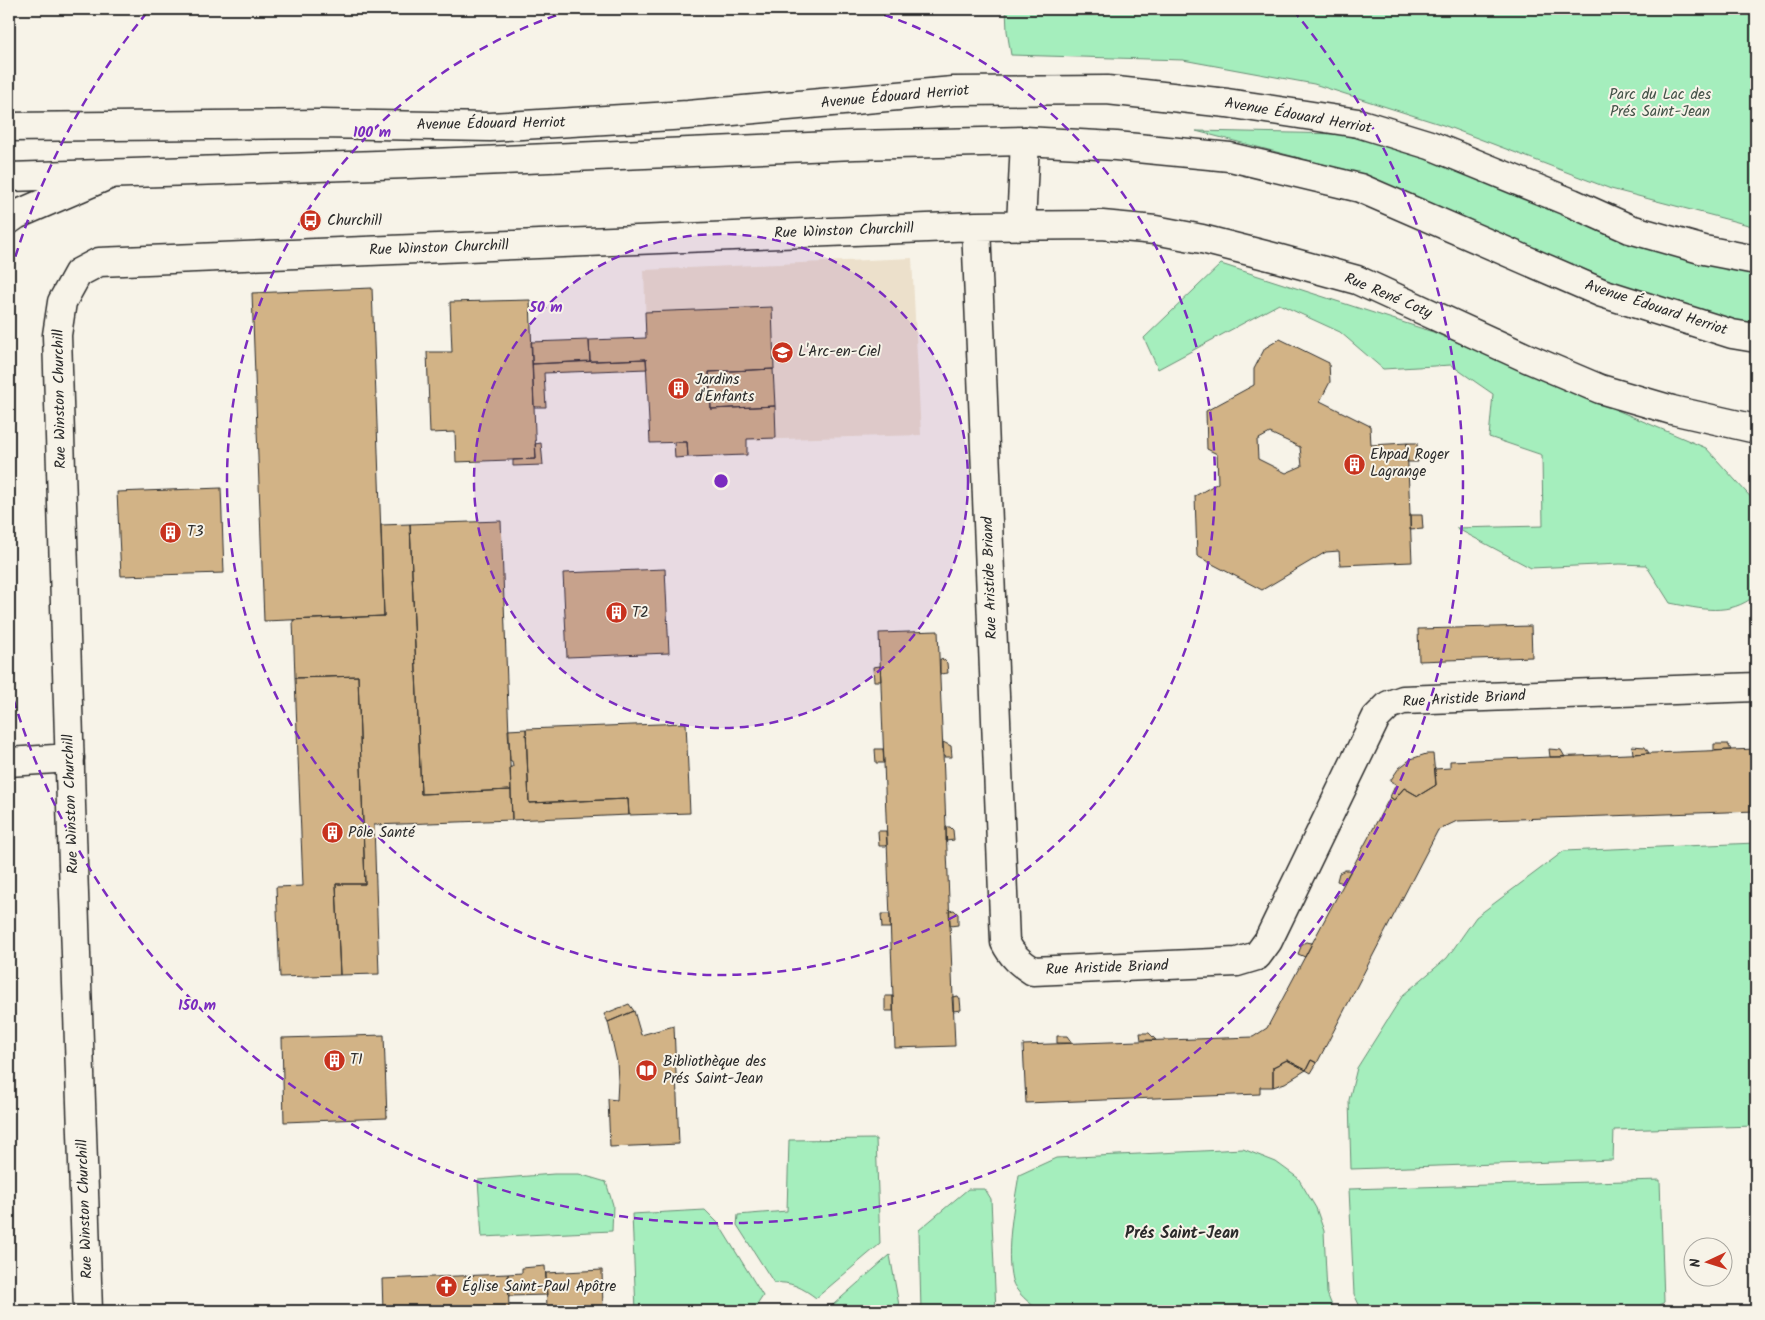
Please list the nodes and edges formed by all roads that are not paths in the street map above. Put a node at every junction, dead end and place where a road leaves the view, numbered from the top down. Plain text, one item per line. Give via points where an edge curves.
1 (9, 127) edge
2 (1025, 141) junction
3 (109, 175) junction
4 (9, 178) edge
5 (9, 220) edge
6 (1020, 225) junction
7 (976, 226) junction
8 (1756, 260) edge
9 (1756, 338) edge
10 (1756, 429) edge
11 (1756, 687) edge
12 (70, 758) junction
13 (9, 762) edge
14 (88, 1311) edge

1 - 8 street, Avenue Édouard Herriot via 320,124 490,127 688,115 953,91 1108,90 1227,103 1358,123 1430,146 1630,229 1704,250
2 - 3 street, Avenue Édouard Herriot
2 - 6 street
2 - 9 street, Avenue Édouard Herriot via 1230,157 1360,188 1602,293 1732,334
3 - 4 street, Avenue Édouard Herriot
3 - 5 street, Avenue Édouard Herriot
6 - 7 street, Rue René Coty
6 - 10 street, Rue René Coty via 1102,225 1155,230 1202,239 1357,280 1600,389
7 - 11 street, Rue Aristide Briand via 1005,942 1019,963 1033,971 1237,962 1257,956 1268,941 1376,718 1389,706 1403,700
7 - 12 street, Rue Winston Churchill via 99,262 78,273 62,302 57,334
12 - 13 street
12 - 14 street, Rue Winston Churchill

